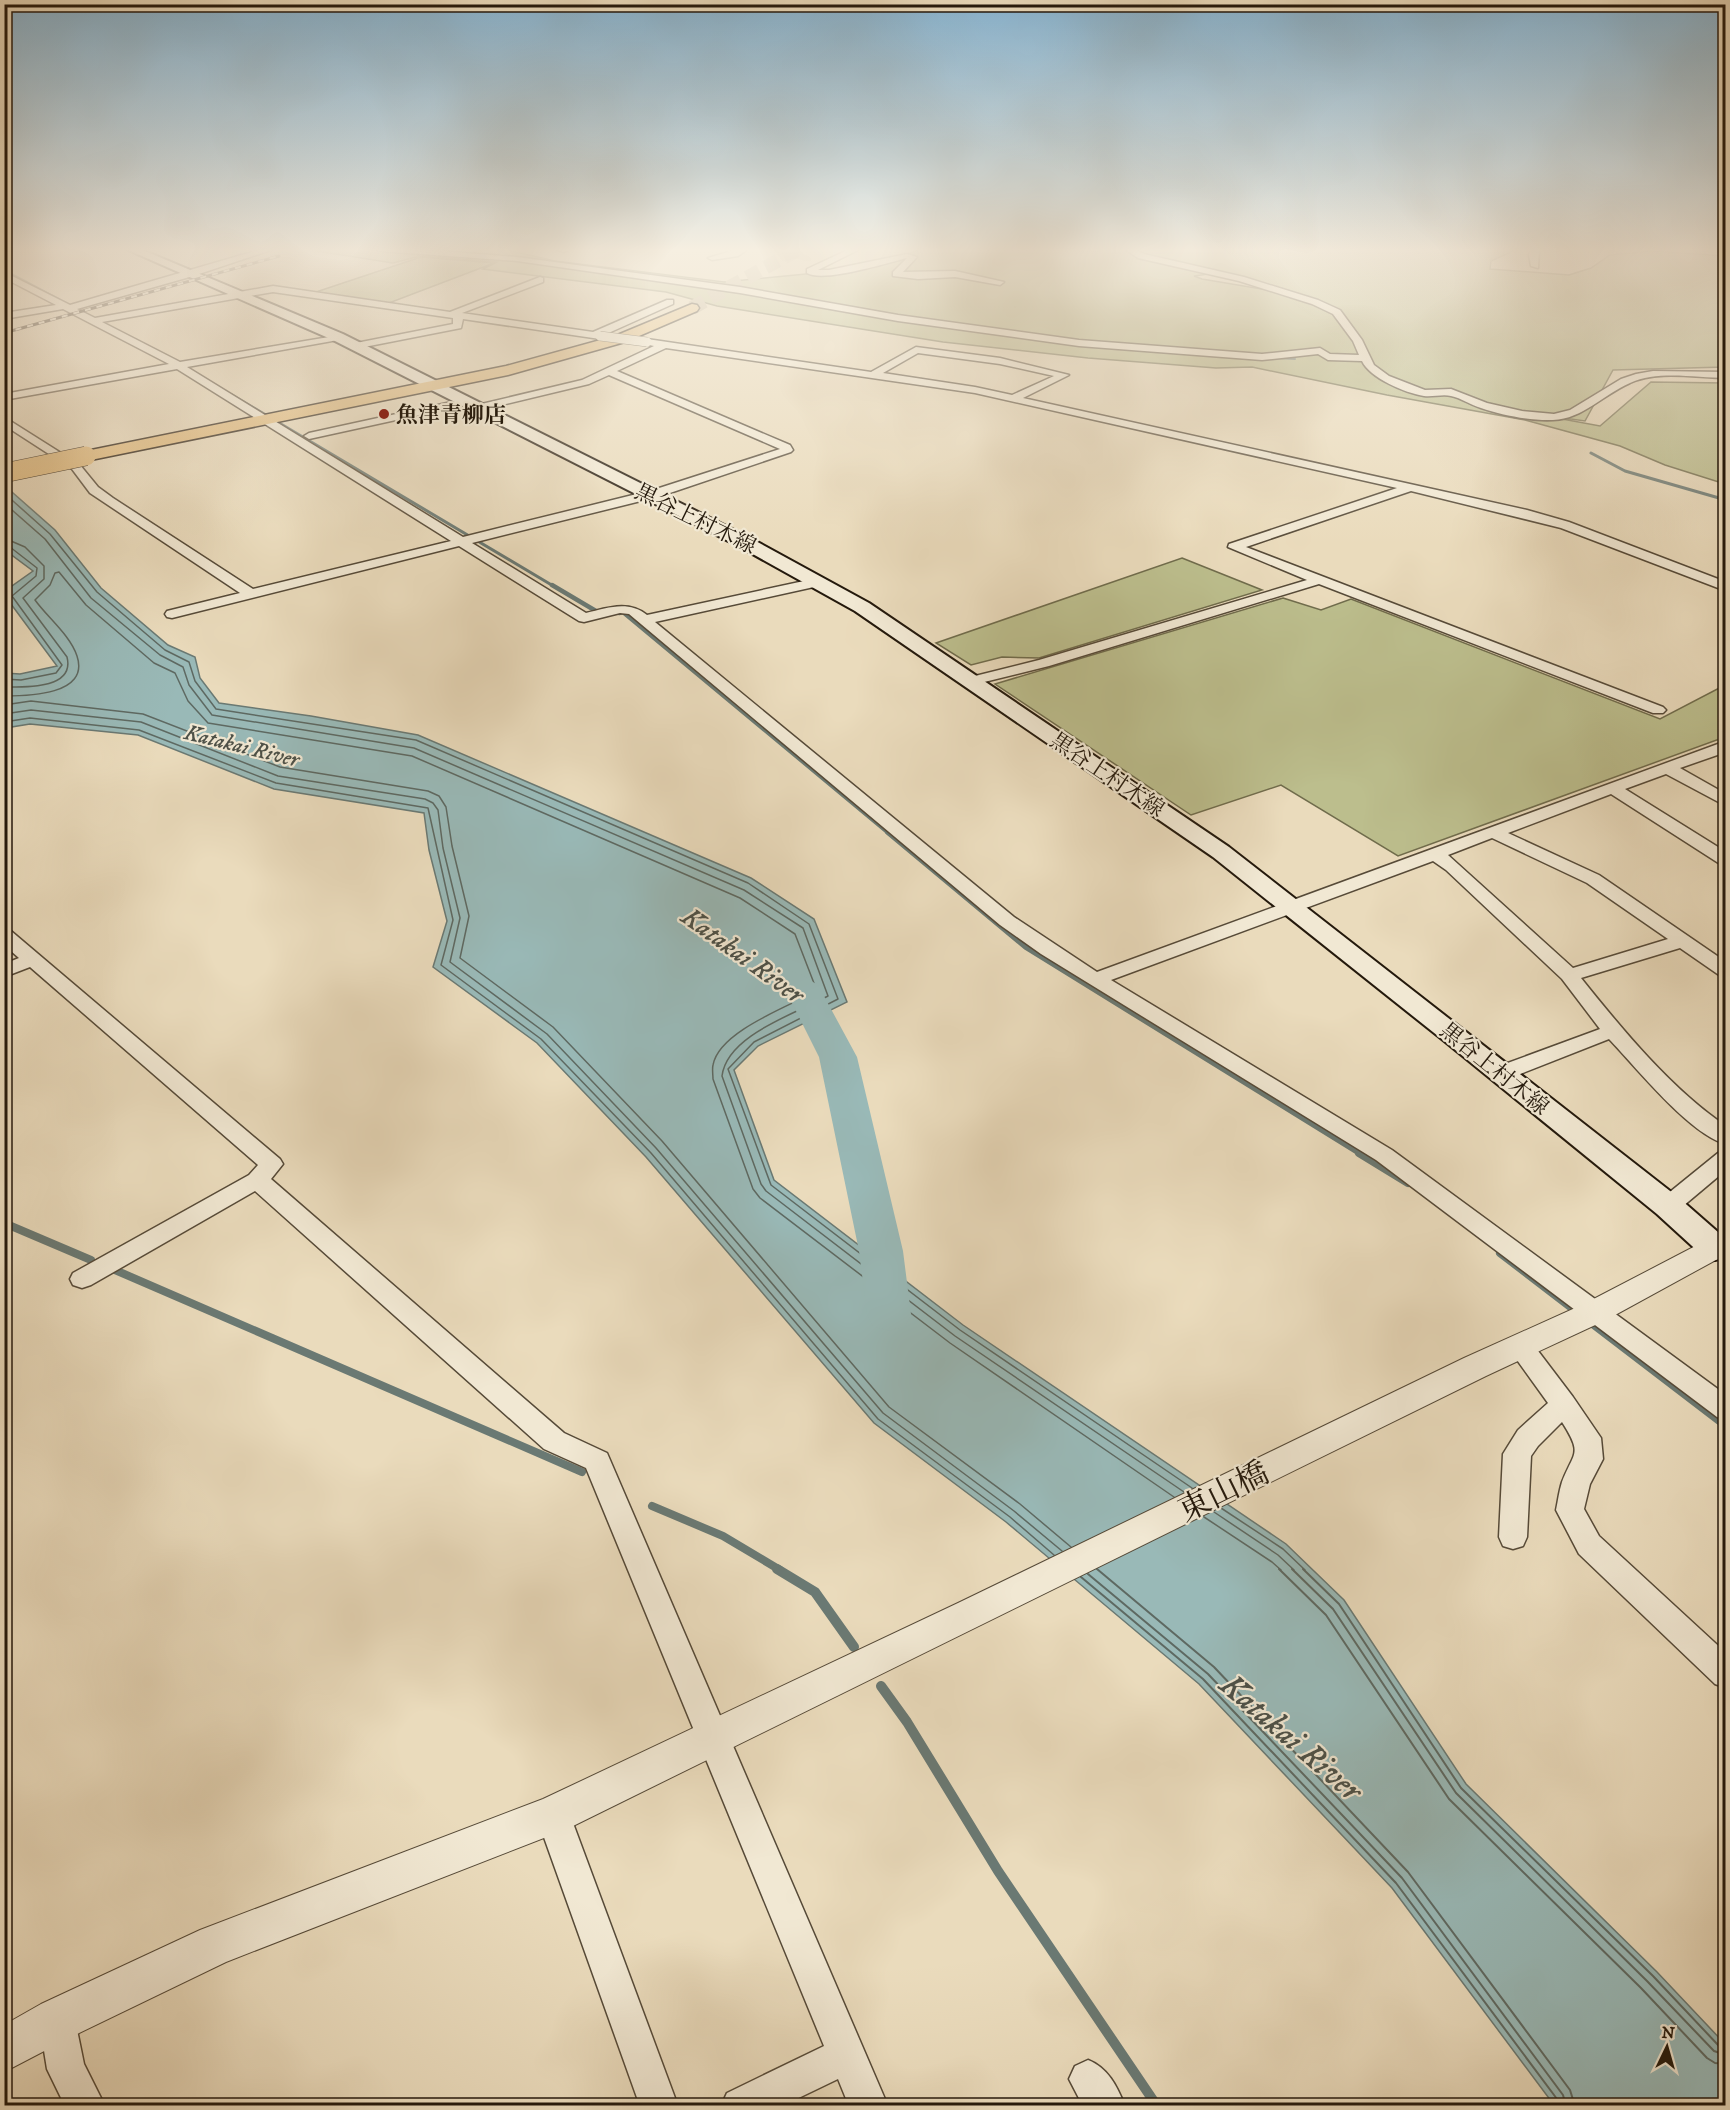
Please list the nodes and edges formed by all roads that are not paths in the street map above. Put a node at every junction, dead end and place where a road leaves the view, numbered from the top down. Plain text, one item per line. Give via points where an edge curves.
1 (144, 347) edge
2 (281, 347) edge
3 (359, 347) edge
4 (593, 347) edge
5 (659, 347) edge
6 (681, 347) edge
7 (1128, 347) edge
8 (1360, 347) edge
9 (1364, 357) junction
10 (179, 366) junction
11 (609, 371) junction
12 (873, 375) junction
13 (1725, 375) edge
14 (432, 386) junction
15 (4, 397) edge
16 (1012, 399) junction
17 (471, 405) junction
18 (266, 418) junction
19 (4, 420) edge
20 (309, 436) dead end
21 (4, 473) edge
22 (1410, 487) junction
23 (648, 494) junction
24 (461, 541) junction
25 (1319, 580) junction
26 (818, 582) junction
27 (1725, 587) edge
28 (251, 594) junction
29 (172, 614) dead end
30 (645, 620) junction
31 (972, 681) junction
32 (1658, 710) dead end
33 (1725, 746) edge
34 (1666, 767) junction
35 (1612, 788) junction
36 (1725, 801) edge
37 (1495, 832) junction
38 (1435, 854) junction
39 (1725, 860) edge
40 (1291, 906) junction
41 (4, 935) edge
42 (1682, 941) junction
43 (32, 960) junction
44 (4, 971) edge
45 (1725, 971) edge
46 (1569, 975) junction
47 (1096, 979) junction
48 (1612, 1031) junction
49 (1502, 1073) junction
50 (1725, 1137) edge
51 (1722, 1166) edge
52 (257, 1180) junction
53 (1668, 1206) junction
54 (1720, 1245) edge
55 (82, 1279) dead end
56 (1595, 1312) junction
57 (1520, 1347) junction
58 (1564, 1404) junction
59 (1725, 1410) edge
60 (1513, 1537) dead end
61 (1725, 1674) edge
62 (714, 1736) junction
63 (553, 1815) junction
64 (57, 2020) junction
65 (9, 2039) edge
66 (846, 2055) junction
67 (86, 2106) edge
68 (659, 2106) edge
69 (740, 2106) edge
70 (869, 2106) edge

1 - 10 street
2 - 10 street
3 - 14 main road, 黒谷上村木線
4 - 14 main road
5 - 11 street
6 - 12 street
7 - 9 street via 1221,356 1283,357 1313,351 1328,357
8 - 9 street
9 - 13 street via 1385,378 1409,389 1436,394 1451,392 1496,410 1554,417 1574,412 1636,377
10 - 15 street
10 - 18 street
11 - 17 street via 569,386
11 - 23 street via 787,450
12 - 16 street
12 - 16 street via 916,350 1000,361 1064,375
14 - 17 main road, 黒谷上村木線
14 - 18 main road
16 - 22 street
17 - 20 street
17 - 23 main road, 黒谷上村木線
18 - 21 main road, bridge
18 - 24 street
19 - 28 street via 76,467 94,490 109,501
22 - 25 street via 1234,547
22 - 27 street via 1565,525
23 - 24 street
23 - 26 main road, 黒谷上村木線
24 - 28 street
24 - 30 street via 584,618 620,609 633,610
25 - 31 street
25 - 32 street
26 - 30 street
26 - 31 main road, 黒谷上村木線
28 - 29 street
30 - 47 street via 1006,921
31 - 40 main road, 黒谷上村木線 via 1202,839
33 - 34 street
34 - 35 street
34 - 36 street
35 - 37 street
35 - 39 street
37 - 38 street
37 - 42 street via 1593,879
38 - 40 street
38 - 46 street
40 - 47 street
40 - 49 main road, 黒谷上村木線
41 - 43 street
42 - 45 street
42 - 46 street
43 - 44 street
43 - 52 street via 272,1164
46 - 48 street
47 - 56 street via 1384,1155
48 - 49 street
48 - 50 street via 1697,1117
49 - 53 main road, 黒谷上村木線
51 - 53 street
52 - 55 street
52 - 62 street via 554,1441 597,1461
53 - 54 main road, 黒谷上村木線
54 - 56 street, 東山橋
56 - 57 street, 東山橋
56 - 59 street
57 - 58 street
57 - 62 street, 東山橋
58 - 60 street via 1517,1454
58 - 61 street via 1587,1438 1589,1459 1576,1483 1570,1510 1589,1545
62 - 63 street, 東山橋
62 - 66 street
63 - 64 street, 東山橋 via 215,1945
63 - 68 street
64 - 65 street, 東山橋
64 - 67 street via 66,2069
66 - 69 street
66 - 70 street

